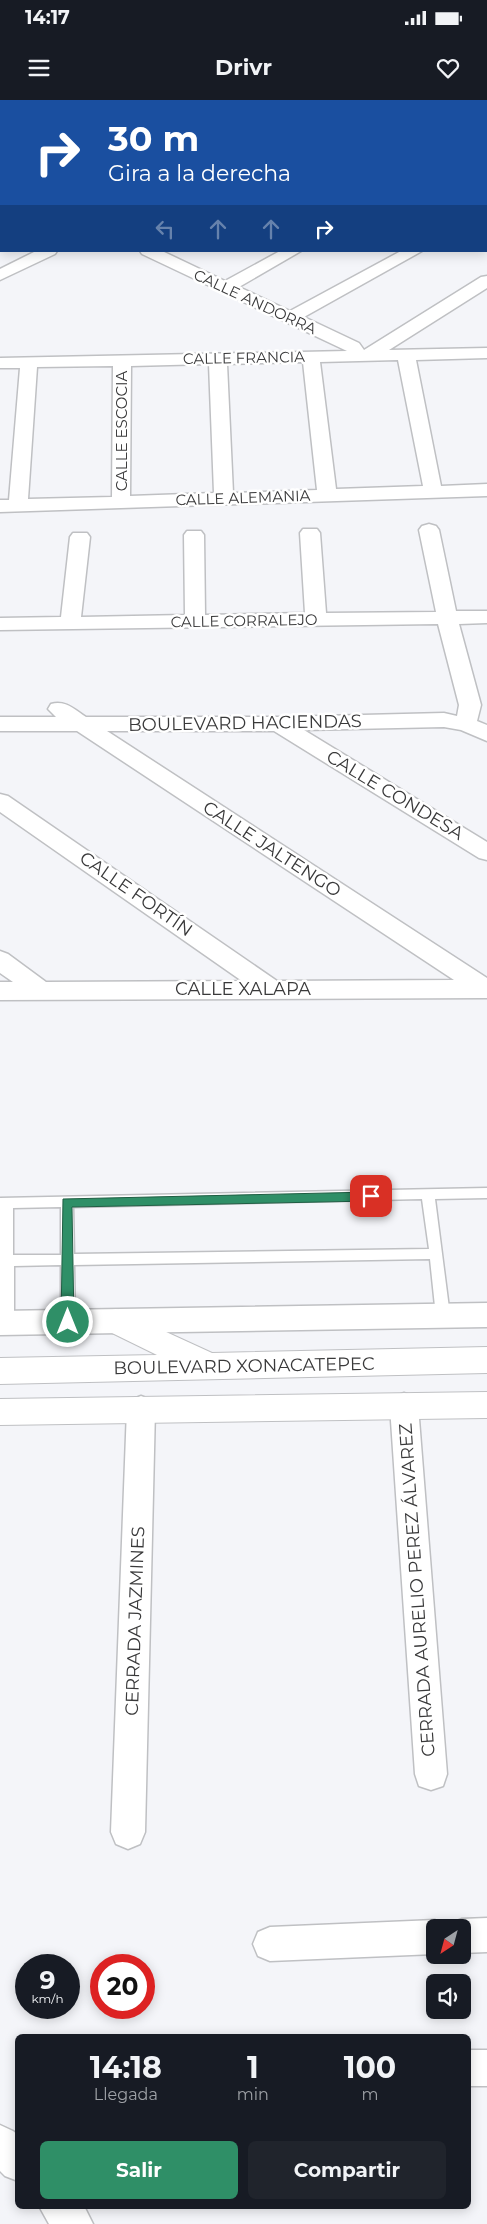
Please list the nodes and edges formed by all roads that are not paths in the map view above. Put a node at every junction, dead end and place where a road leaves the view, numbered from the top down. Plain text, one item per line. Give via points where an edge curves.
1 (47, 252) edge
2 (291, 252) edge
3 (412, 252) edge
4 (160, 253) edge
5 (0, 276) edge
6 (487, 281) edge
7 (226, 288) junction
8 (290, 318) junction
9 (487, 354) edge
10 (406, 355) junction
11 (363, 356) junction
12 (311, 357) junction
13 (218, 359) junction
14 (122, 361) junction
15 (0, 363) edge
16 (29, 363) junction
17 (487, 490) edge
18 (433, 492) junction
19 (327, 495) junction
20 (224, 498) junction
21 (121, 502) junction
22 (9, 505) edge
23 (429, 530) dead end
24 (310, 533) dead end
25 (194, 535) dead end
26 (80, 537) dead end
27 (487, 617) edge
28 (447, 618) junction
29 (316, 620) junction
30 (195, 622) junction
31 (70, 623) junction
32 (0, 624) edge
33 (254, 706) junction
34 (0, 709) edge
35 (58, 709) junction
36 (476, 711) edge
37 (0, 724) edge
38 (278, 724) junction
39 (83, 725) junction
40 (487, 734) edge
41 (0, 801) edge
42 (487, 852) edge
43 (0, 960) edge
44 (271, 989) junction
45 (486, 989) edge
46 (40, 990) junction
47 (0, 991) edge
48 (487, 1193) edge
49 (428, 1195) junction
50 (4, 1203) edge
51 (67, 1203) junction
52 (436, 1254) junction
53 (68, 1260) junction
54 (4, 1261) edge
55 (487, 1315) edge
56 (442, 1316) junction
57 (116, 1321) junction
58 (68, 1322) junction
59 (3, 1323) edge
60 (487, 1360) edge
61 (211, 1367) junction
62 (0, 1371) edge
63 (487, 1405) edge
64 (404, 1406) junction
65 (142, 1409) junction
66 (0, 1412) edge
67 (431, 1774) dead end
68 (128, 1832) dead end
69 (487, 1935) edge
70 (471, 1936) edge
71 (426, 1937) edge
72 (270, 1944) dead end
73 (471, 2068) edge
74 (487, 2068) edge
75 (0, 2144) edge
76 (15, 2160) edge
77 (61, 2209) edge
78 (74, 2224) edge

1 - 5 street
2 - 7 street
3 - 8 street
4 - 7 street, CALLE ANDORRA
6 - 11 street
7 - 8 street, CALLE ANDORRA
8 - 11 street, CALLE ANDORRA via 353,347
9 - 10 street, CALLE FRANCIA
10 - 11 street, CALLE FRANCIA
10 - 18 street
11 - 12 street, CALLE FRANCIA
12 - 13 street, CALLE FRANCIA
12 - 19 street
13 - 14 street, CALLE FRANCIA
13 - 20 street
14 - 16 street, CALLE FRANCIA
14 - 21 street, CALLE ESCOCIA
15 - 16 street, CALLE FRANCIA
16 - 22 street
17 - 18 street, CALLE ALEMANIA
18 - 19 street, CALLE ALEMANIA
19 - 20 street, CALLE ALEMANIA
20 - 21 street, CALLE ALEMANIA
21 - 22 street, CALLE ALEMANIA
23 - 28 street
24 - 29 street
25 - 30 street
26 - 31 street
27 - 28 street, CALLE CORRALEJO
28 - 29 street, CALLE CORRALEJO
28 - 36 street
29 - 30 street, CALLE CORRALEJO
30 - 31 street, CALLE CORRALEJO
31 - 32 street, CALLE CORRALEJO
33 - 35 street, BOULEVARD HACIENDAS
33 - 36 street, BOULEVARD HACIENDAS via 442,704
33 - 38 street, CALLE CONDESA
34 - 35 street, BOULEVARD HACIENDAS
35 - 39 street, CALLE JALTENGO
36 - 38 street, BOULEVARD HACIENDAS via 444,720
36 - 40 street, BOULEVARD HACIENDAS
37 - 39 street, BOULEVARD HACIENDAS
38 - 39 street, BOULEVARD HACIENDAS
38 - 42 street, CALLE CONDESA
39 - 45 street, CALLE JALTENGO
41 - 44 street, CALLE FORTÍN
43 - 46 street
44 - 45 street, CALLE XALAPA
44 - 46 street, CALLE XALAPA
46 - 47 street, CALLE XALAPA
48 - 49 lane
49 - 51 lane
49 - 52 lane
50 - 51 lane
50 - 54 lane
51 - 53 lane
52 - 53 lane
52 - 56 lane
53 - 54 lane
53 - 58 lane
54 - 59 lane
55 - 56 street
56 - 57 street
57 - 58 street
57 - 61 main road
58 - 59 street
60 - 61 main road, BOULEVARD XONACATEPEC
61 - 62 main road, BOULEVARD XONACATEPEC
63 - 64 main road
64 - 65 main road
64 - 67 street, CERRADA AURELIO PEREZ ÁLVAREZ
65 - 66 main road
65 - 68 street, CERRADA JAZMINES
69 - 70 street
71 - 72 street
73 - 74 street
75 - 76 street
77 - 78 street

